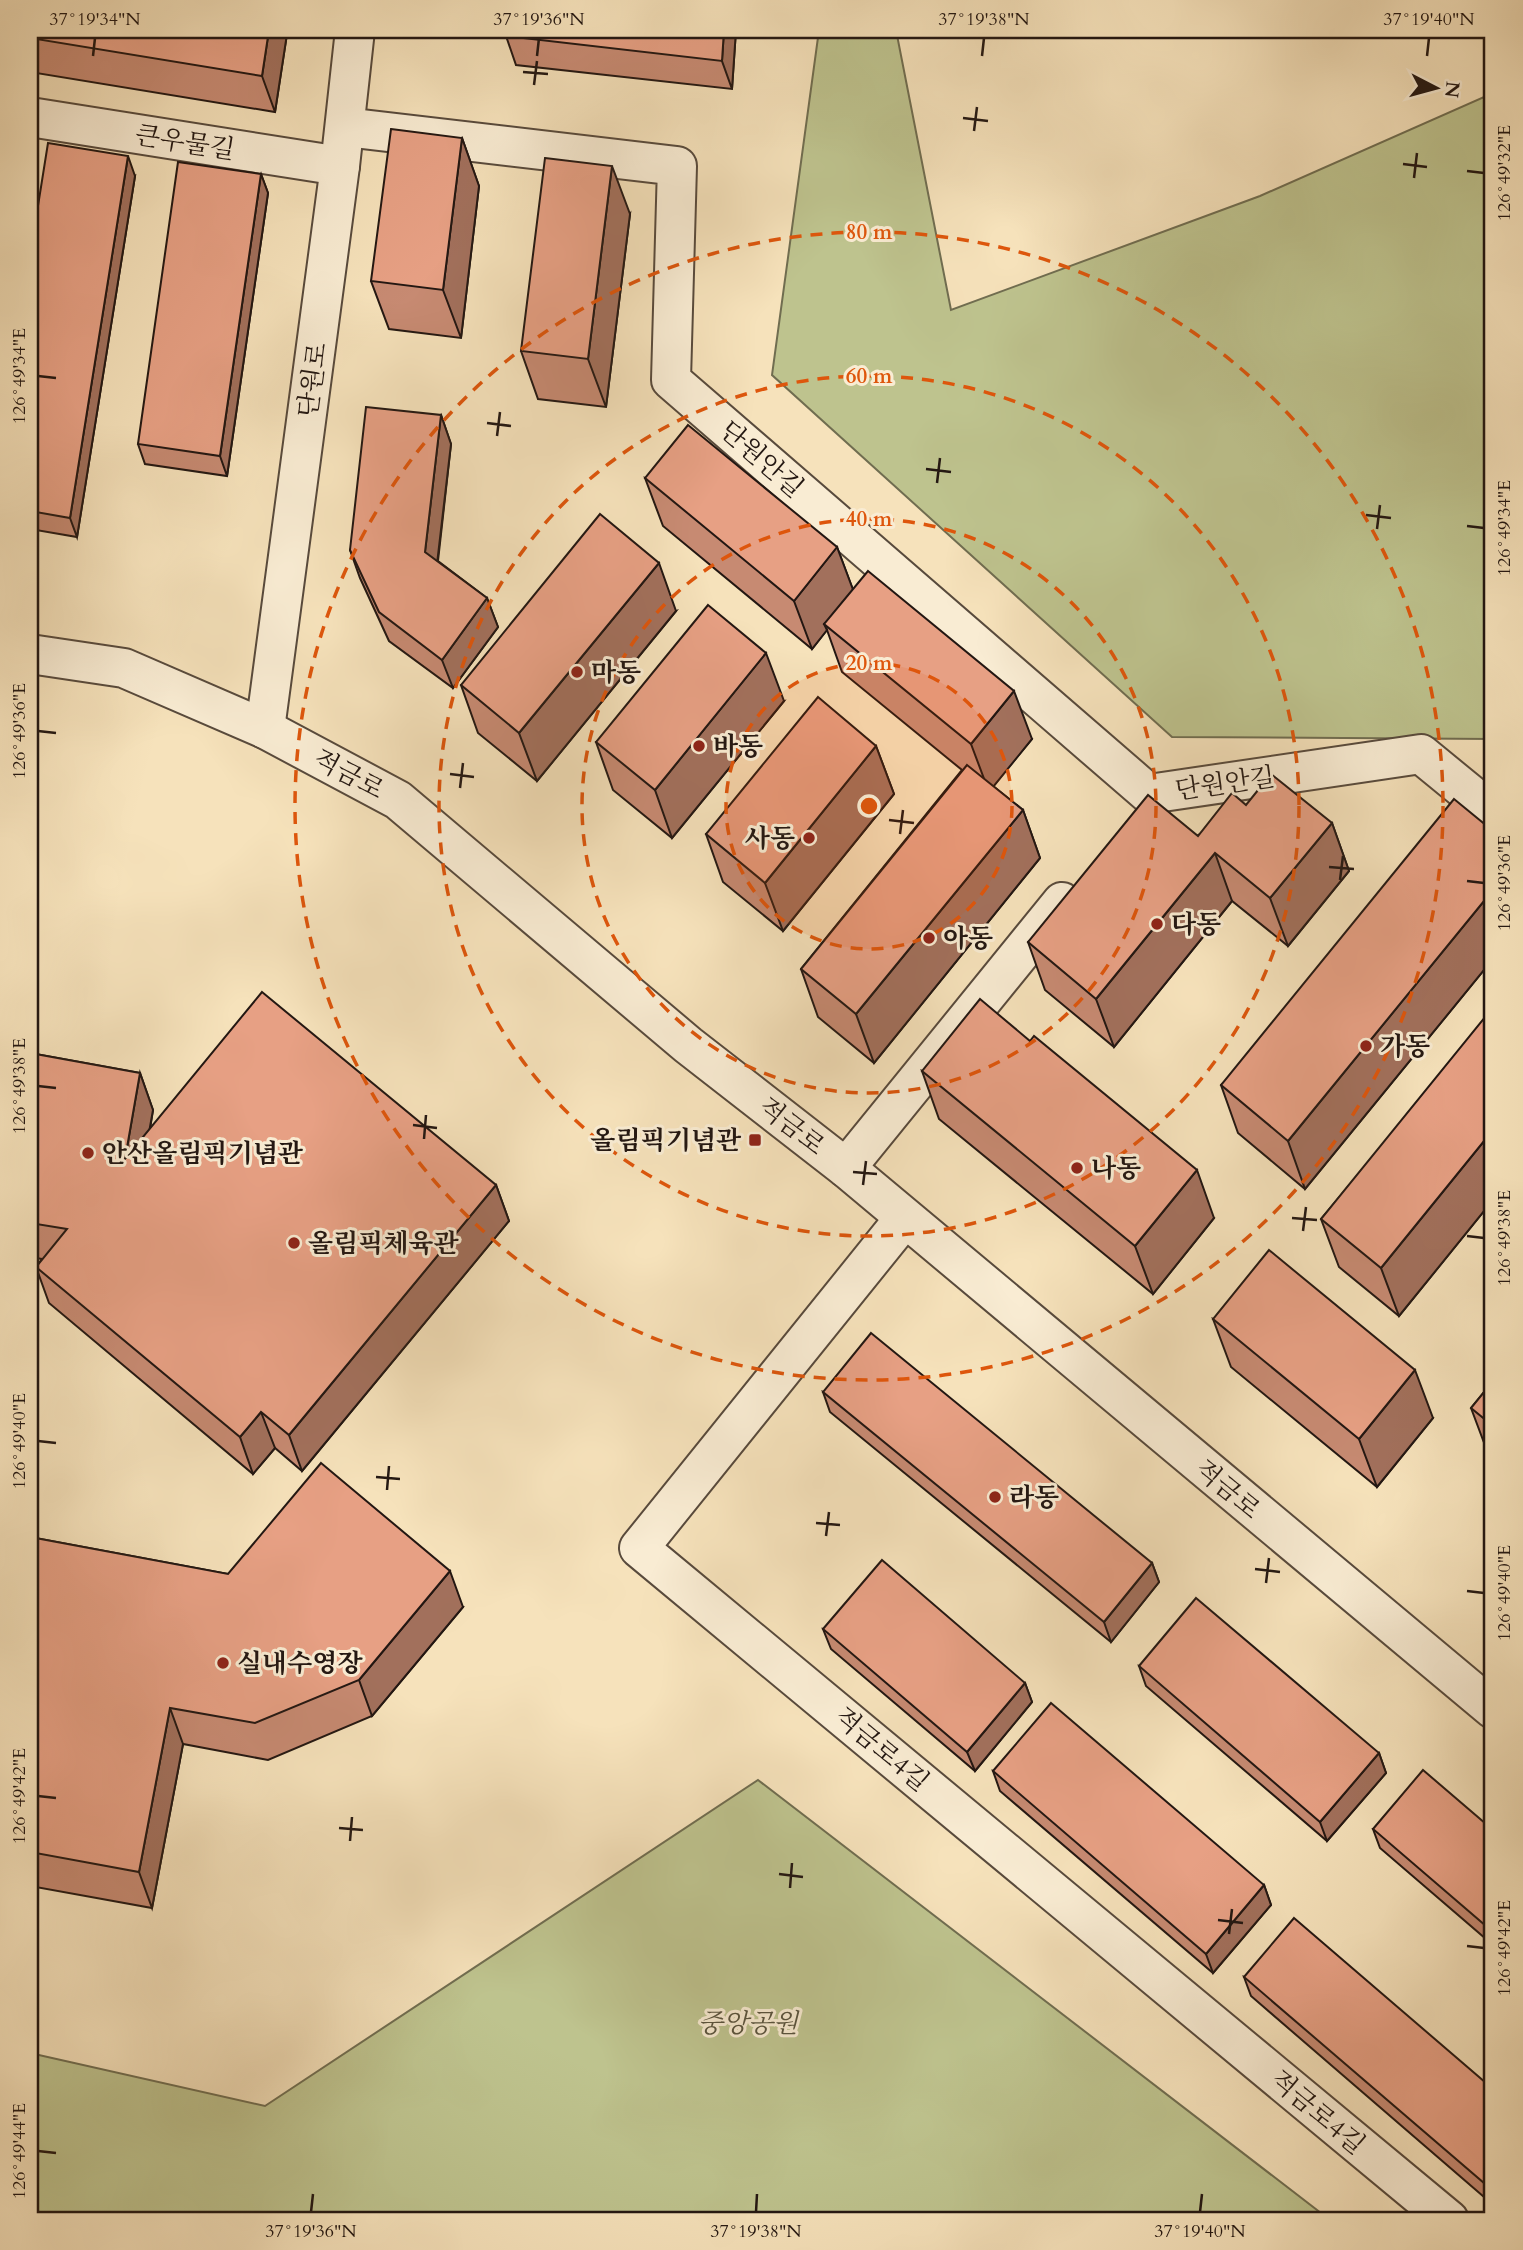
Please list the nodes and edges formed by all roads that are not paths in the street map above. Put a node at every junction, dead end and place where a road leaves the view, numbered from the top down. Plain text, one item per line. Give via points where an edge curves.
1 (355, 30) edge
2 (30, 117) edge
3 (345, 127) junction
4 (340, 166) junction
5 (30, 654) edge
6 (265, 729) junction
7 (1149, 794) junction
8 (1493, 813) edge
9 (1123, 827) edge
10 (1088, 870) edge
11 (846, 1168) junction
12 (904, 1219) junction
13 (1493, 1709) edge
14 (1449, 2220) edge

1 - 3 street, 단원로
2 - 4 street, 큰우물길
3 - 4 street, 단원로
3 - 7 street, 단원안길 via 677,166 671,380
4 - 6 street, 단원로
5 - 6 street, 적금로 via 124,668
6 - 11 street, 적금로 via 398,800 688,1045
7 - 8 street, 단원안길 via 1421,754
7 - 9 street
10 - 11 street
11 - 12 street, 적금로
12 - 13 street, 적금로
12 - 14 street, 적금로4길 via 639,1548

